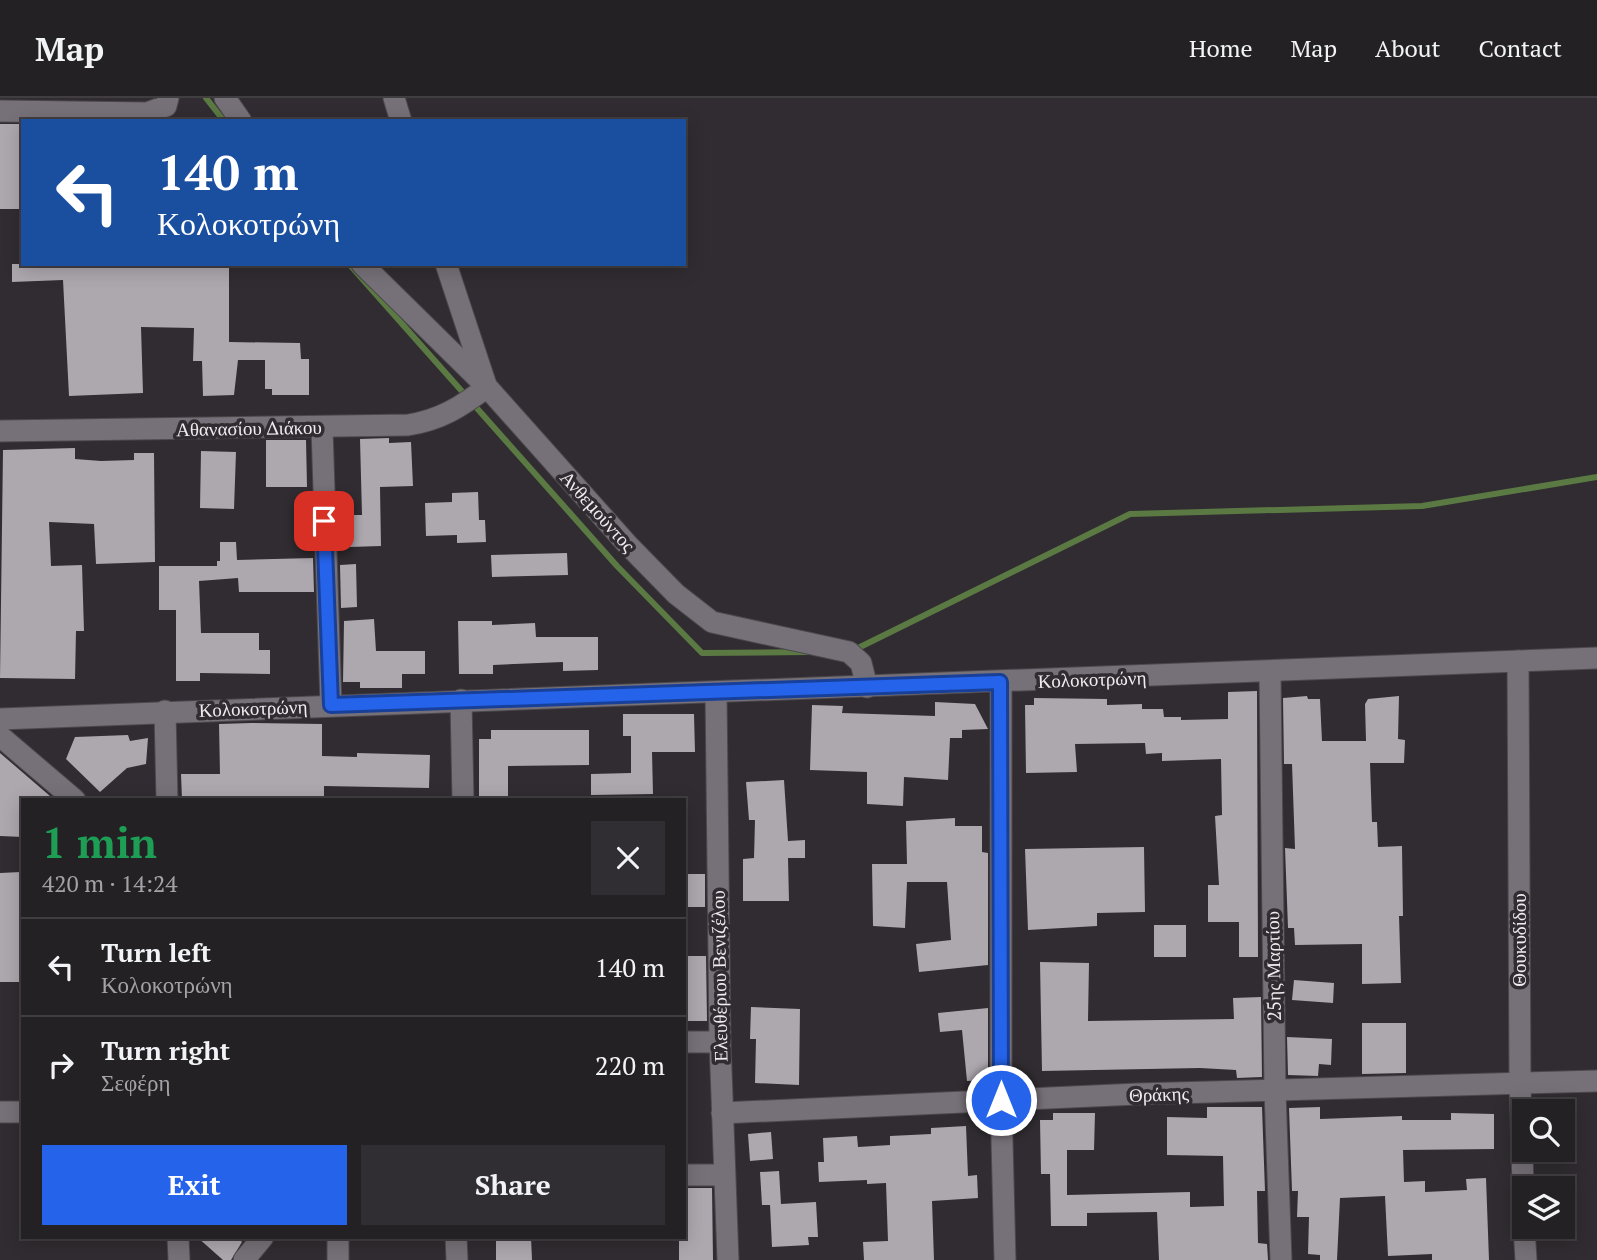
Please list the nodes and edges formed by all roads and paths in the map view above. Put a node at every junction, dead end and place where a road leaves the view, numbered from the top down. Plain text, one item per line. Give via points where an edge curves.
1 (225, 98) edge
2 (394, 98) edge
3 (167, 102) edge
4 (0, 111) edge
5 (241, 119) edge
6 (400, 119) edge
7 (364, 266) edge
8 (447, 266) edge
9 (487, 387) junction
10 (321, 428) junction
11 (0, 431) edge
12 (1597, 658) edge
13 (1518, 661) junction
14 (1270, 672) junction
15 (1000, 682) junction
16 (867, 687) junction
17 (716, 692) junction
18 (461, 700) junction
19 (331, 705) junction
20 (165, 711) junction
21 (0, 719) edge
22 (0, 736) edge
23 (73, 798) edge
24 (167, 798) edge
25 (463, 798) edge
26 (686, 1042) edge
27 (720, 1042) junction
28 (1597, 1081) edge
29 (1520, 1084) junction
30 (1275, 1091) junction
31 (1001, 1100) junction
32 (0, 1112) edge
33 (21, 1112) edge
34 (722, 1112) junction
35 (686, 1175) edge
36 (724, 1175) junction
37 (1523, 1176) edge
38 (178, 1239) edge
39 (261, 1239) edge
40 (338, 1239) edge
41 (456, 1239) edge
42 (1524, 1239) edge
43 (179, 1260) edge
44 (244, 1260) edge
45 (338, 1260) edge
46 (457, 1260) edge
47 (728, 1260) edge
48 (1005, 1260) edge
49 (1281, 1260) edge
50 (1525, 1260) edge

1 - 5 street
2 - 6 street
3 - 4 street via 147,113
7 - 9 street, Ανθεμούντος
8 - 9 street
9 - 10 street, Αθανασίου Διάκου via 433,421
9 - 16 street, Ανθεμούντος via 676,594 712,622 849,652 861,663
10 - 11 street, Αθανασίου Διάκου
10 - 19 street
12 - 13 street, Κολοκοτρώνη
13 - 14 street, Κολοκοτρώνη
13 - 29 street, Θουκυδίδου
14 - 15 street, Κολοκοτρώνη
14 - 30 street, 25ης Μαρτίου
15 - 16 street, Κολοκοτρώνη
15 - 31 street
16 - 17 street, Κολοκοτρώνη
17 - 18 street, Κολοκοτρώνη
17 - 27 street, Ελευθέριου Βενιζέλου
18 - 19 street, Κολοκοτρώνη
18 - 25 street
19 - 20 street, Κολοκοτρώνη
20 - 21 street, Κολοκοτρώνη
20 - 24 street
22 - 23 street
26 - 27 street
27 - 34 street, Ελευθέριου Βενιζέλου
28 - 29 street, Θράκης
29 - 30 street, Θράκης
29 - 37 street, Θουκυδίδου
30 - 31 street, Θράκης
30 - 49 street, 25ης Μαρτίου
31 - 34 street, Θράκης
31 - 48 street
32 - 33 street
34 - 36 street, Ελευθέριου Βενιζέλου
35 - 36 street
36 - 47 street, Ελευθέριου Βενιζέλου
38 - 43 street
39 - 44 street
40 - 45 street
41 - 46 street
42 - 50 street

